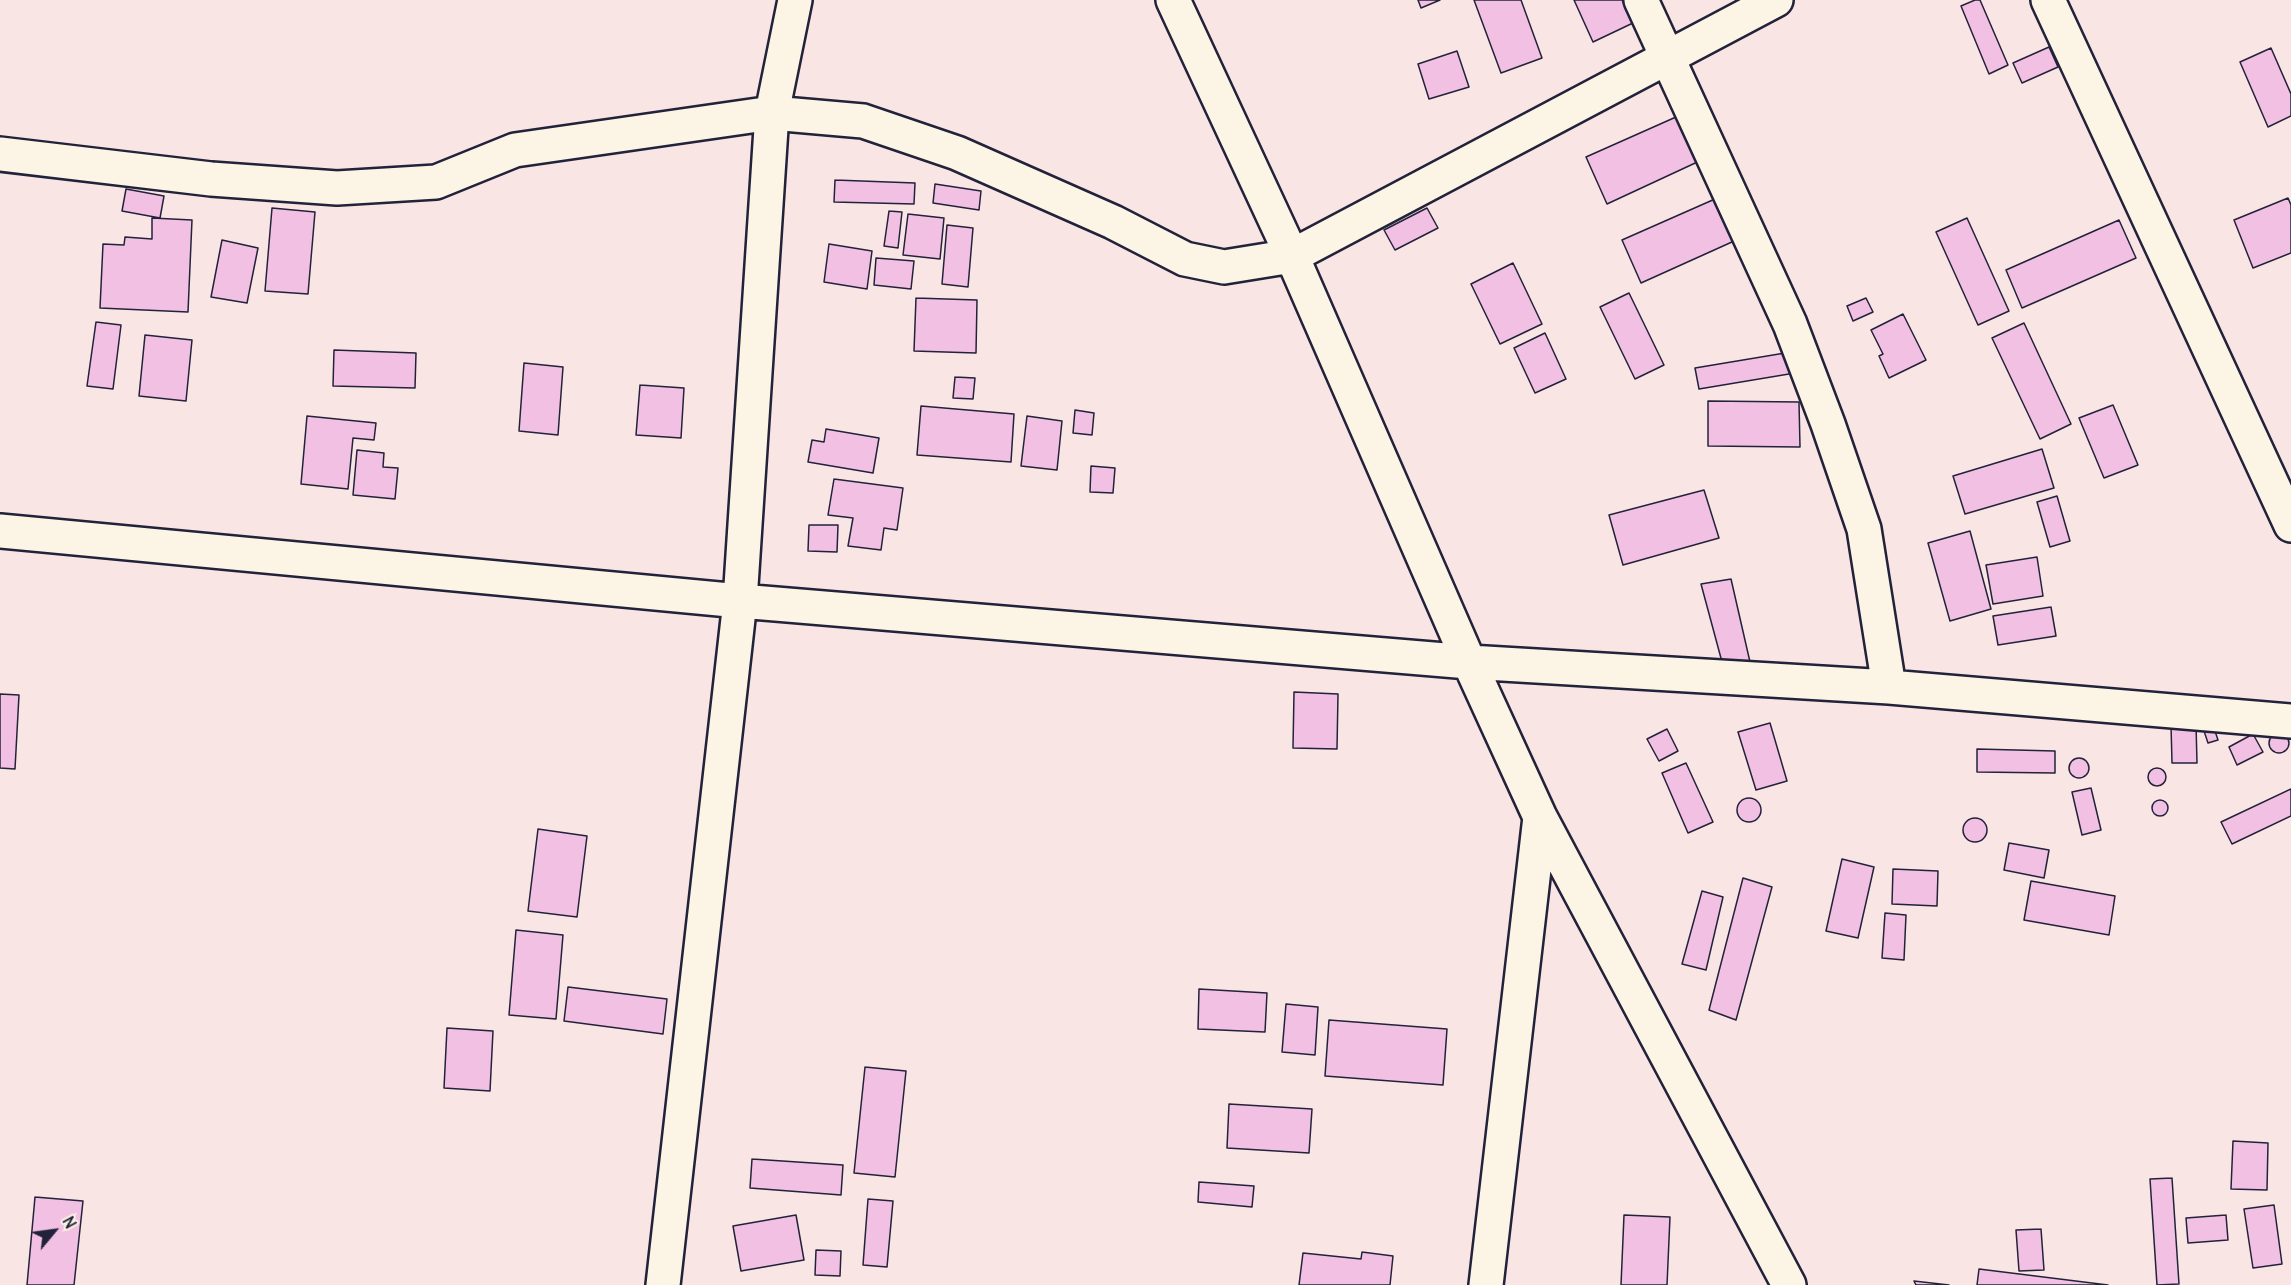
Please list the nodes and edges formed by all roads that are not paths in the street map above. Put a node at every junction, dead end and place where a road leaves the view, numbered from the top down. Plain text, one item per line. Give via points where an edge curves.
1 (795, 0) edge
2 (1173, 0) edge
3 (1641, 0) edge
4 (1776, 0) edge
5 (2048, 0) edge
6 (1668, 58) junction
7 (772, 113) junction
8 (0, 154) edge
9 (1292, 256) junction
10 (2291, 525) edge
11 (0, 531) edge
12 (740, 601) junction
13 (1469, 662) junction
14 (1889, 687) junction
15 (2291, 721) edge
16 (1540, 817) junction
17 (663, 1285) edge
18 (1486, 1285) edge
19 (1789, 1285) edge

1 - 7 street
2 - 9 street
3 - 6 street
4 - 6 street
5 - 10 street
6 - 9 street
6 - 14 street via 1790,324 1828,424 1864,529
7 - 8 street via 515,150 436,182 337,188 211,179
7 - 9 street via 863,121 957,153 1113,222 1185,259 1224,267
7 - 12 street
9 - 13 street
11 - 12 street
12 - 13 street
12 - 17 street
13 - 14 street
13 - 16 street
14 - 15 street
16 - 18 street
16 - 19 street

